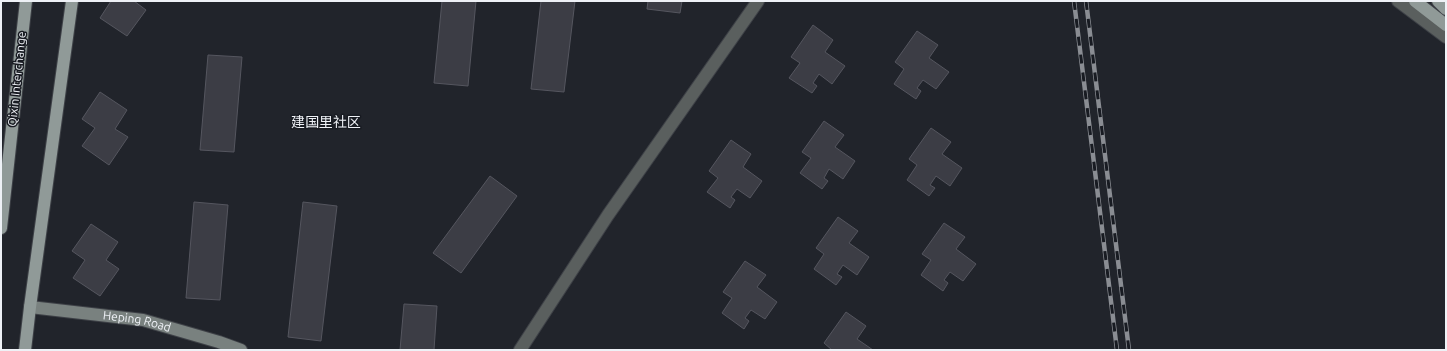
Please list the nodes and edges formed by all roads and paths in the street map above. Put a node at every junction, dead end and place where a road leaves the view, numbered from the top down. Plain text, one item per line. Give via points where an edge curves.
1 (26, 1) edge
2 (72, 1) edge
3 (758, 1) edge
4 (1398, 1) edge
5 (1415, 1) edge
6 (1438, 1) edge
7 (1446, 8) edge
8 (1446, 25) edge
9 (1446, 37) edge
10 (1, 228) edge
11 (30, 307) junction
12 (25, 350) edge
13 (241, 350) edge
14 (520, 350) edge

1 - 10 main road, Qixin Interchange
2 - 11 main road
3 - 14 street via 608,215
4 - 9 street
5 - 8 main road
6 - 7 main road
11 - 12 main road
11 - 13 street, Heping Road via 143,320

